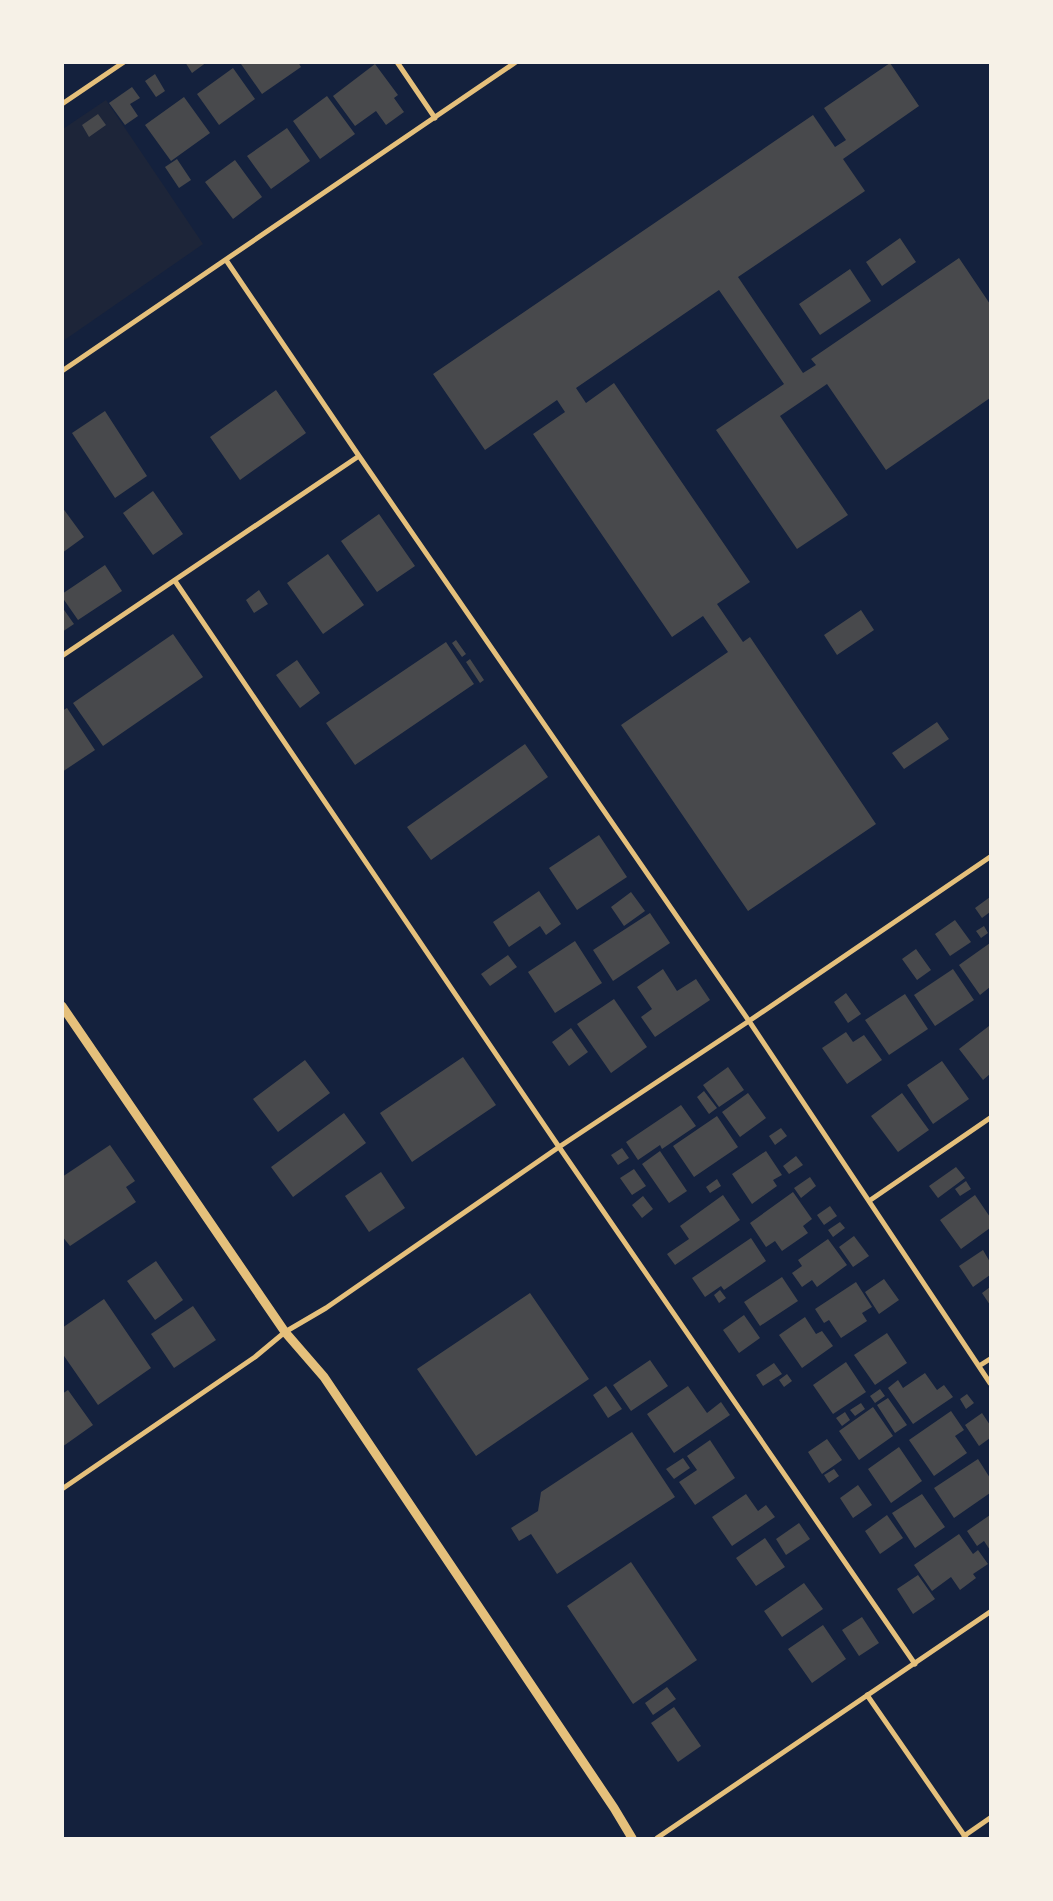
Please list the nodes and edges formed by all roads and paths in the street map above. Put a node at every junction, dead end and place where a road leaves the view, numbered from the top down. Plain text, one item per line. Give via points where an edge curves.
1 (124, 62) edge
2 (397, 62) edge
3 (516, 62) edge
4 (62, 104) edge
5 (435, 118) junction
6 (226, 260) junction
7 (62, 371) edge
8 (359, 456) junction
9 (176, 581) junction
10 (62, 656) edge
11 (990, 857) edge
12 (62, 1006) edge
13 (749, 1022) junction
14 (990, 1118) edge
15 (559, 1147) junction
16 (869, 1201) junction
17 (286, 1332) junction
18 (990, 1358) edge
19 (979, 1366) junction
20 (990, 1383) edge
21 (62, 1489) edge
22 (990, 1612) edge
23 (915, 1664) junction
24 (867, 1695) junction
25 (990, 1818) edge
26 (965, 1837) edge
27 (632, 1838) edge
28 (657, 1838) edge

1 - 4 street
2 - 5 street
3 - 5 street
5 - 6 street
6 - 7 street
6 - 8 street
8 - 9 street
8 - 13 street
9 - 10 street
9 - 15 street
11 - 13 street
12 - 17 street
13 - 15 street
13 - 16 street
14 - 16 street
15 - 17 street via 326,1308
15 - 23 street
16 - 19 street
17 - 21 street via 255,1357
17 - 27 street via 324,1378
18 - 19 street
19 - 20 street
22 - 23 street
23 - 24 street
24 - 26 street
24 - 28 street
25 - 26 street

